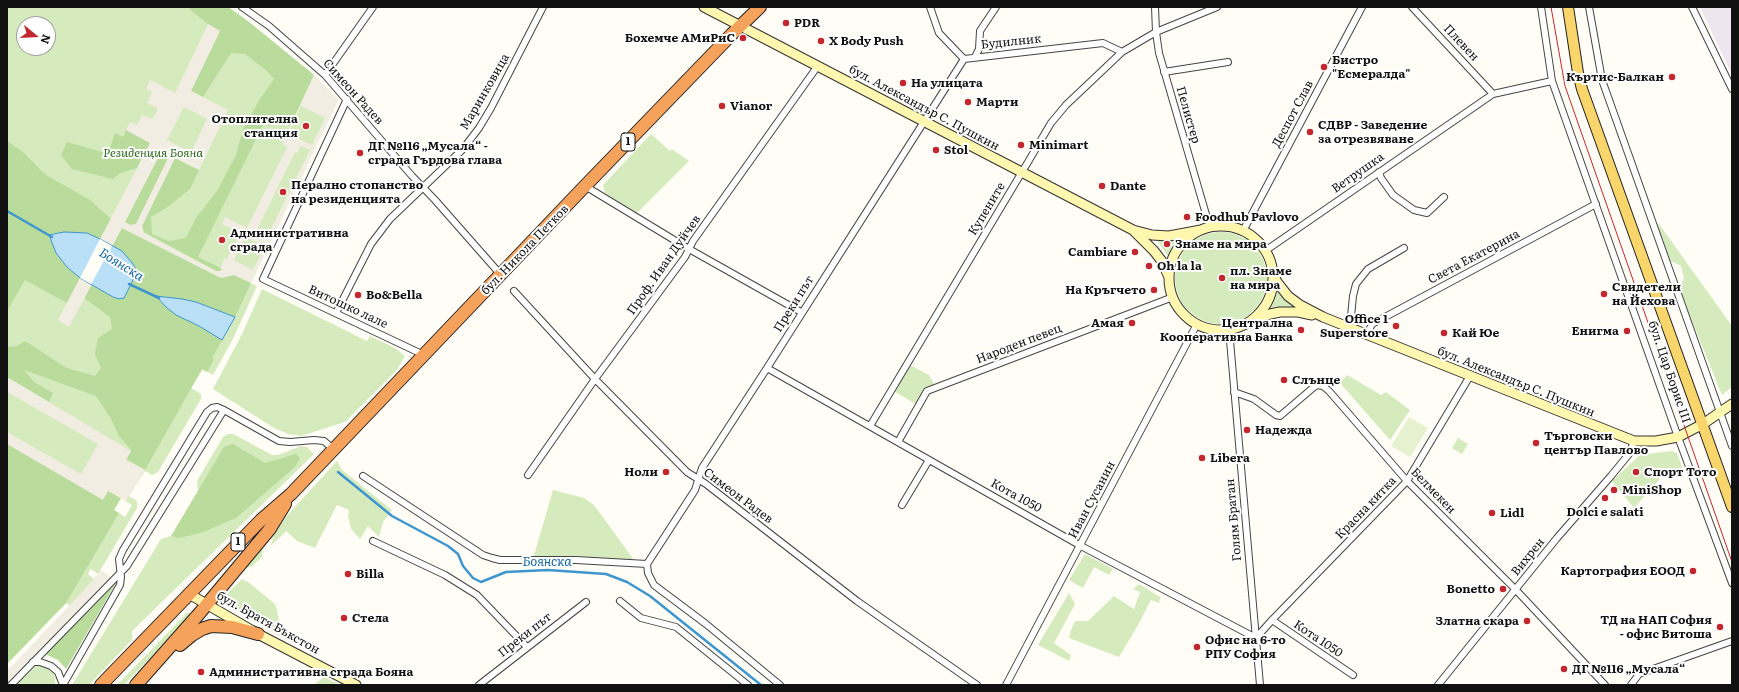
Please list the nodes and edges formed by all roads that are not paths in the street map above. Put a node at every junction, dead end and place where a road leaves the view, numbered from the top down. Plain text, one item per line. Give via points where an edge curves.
1 (242, 7) edge
2 (373, 7) edge
3 (543, 7) edge
4 (704, 7) edge
5 (760, 7) edge
6 (930, 7) edge
7 (996, 7) edge
8 (1155, 7) edge
9 (1217, 7) edge
10 (1362, 7) edge
11 (1412, 7) edge
12 (1541, 7) edge
13 (1568, 7) edge
14 (1589, 7) edge
15 (1692, 7) edge
16 (740, 26) junction
17 (1156, 32) junction
18 (1122, 52) junction
19 (975, 57) junction
20 (964, 59) junction
21 (1228, 62) dead end
22 (817, 66) junction
23 (1164, 72) junction
24 (325, 75) junction
25 (1552, 81) junction
26 (1732, 89) edge
27 (1493, 94) junction
28 (347, 99) junction
29 (923, 122) junction
30 (1379, 172) junction
31 (1021, 173) junction
32 (585, 186) junction
33 (424, 188) junction
34 (1444, 197) dead end
35 (1596, 204) junction
36 (1205, 229) junction
37 (1133, 230) junction
38 (1243, 231) junction
39 (1404, 248) dead end
40 (689, 249) junction
41 (1265, 251) junction
42 (1272, 271) junction
43 (501, 275) junction
44 (1169, 277) junction
45 (514, 291) dead end
46 (1173, 297) junction
47 (801, 312) junction
48 (336, 313) junction
49 (1323, 317) junction
50 (1248, 322) junction
51 (1197, 324) junction
52 (1350, 327) junction
53 (1229, 329) junction
54 (1367, 334) junction
55 (424, 355) junction
56 (767, 368) junction
57 (1470, 376) junction
58 (595, 380) junction
59 (1234, 392) junction
60 (1732, 404) edge
61 (224, 410) junction
62 (1720, 412) junction
63 (1702, 424) junction
64 (870, 426) junction
65 (1678, 437) junction
66 (1634, 441) junction
67 (898, 442) junction
68 (1732, 446) edge
69 (333, 449) junction
70 (929, 460) junction
71 (176, 463) junction
72 (187, 469) junction
73 (528, 475) dead end
74 (363, 476) dead end
75 (698, 479) junction
76 (1407, 481) junction
77 (291, 494) junction
78 (902, 505) dead end
79 (1732, 507) edge
80 (373, 541) dead end
81 (1081, 546) junction
82 (647, 564) junction
83 (121, 572) junction
84 (1732, 583) edge
85 (1516, 590) junction
86 (189, 594) junction
87 (620, 600) dead end
88 (586, 602) dead end
89 (208, 604) junction
90 (1272, 620) junction
91 (258, 634) junction
92 (1256, 638) junction
93 (1732, 641) edge
94 (527, 647) junction
95 (161, 658) junction
96 (33, 662) junction
97 (1353, 675) dead end
98 (745, 684) edge
99 (11, 685) edge
100 (63, 685) edge
101 (101, 685) edge
102 (136, 685) edge
103 (356, 685) edge
104 (479, 685) edge
105 (780, 685) edge
106 (977, 685) edge
107 (1006, 685) edge
108 (1260, 685) edge
109 (1438, 685) edge
110 (1605, 685) edge
111 (1631, 685) edge

1 - 24 street, Симеон Радев via 269,26
2 - 24 street
3 - 33 street, Маринковица via 479,128 463,149
4 - 16 main road, бул. Александър С. Пушкин
5 - 16 highway, бул. Никола Петков / 1
6 - 20 street via 939,33
7 - 19 street via 980,31 979,49
8 - 17 street, Пелистер
9 - 17 street
10 - 38 street, Деспот Слав
11 - 27 street, Плевен
12 - 25 street, бул. Цар Борис III
13 - 63 main road, бул. Цар Борис III via 1582,89
14 - 62 street via 1602,80
15 - 26 street
16 - 22 main road, бул. Александър С. Пушкин
16 - 32 highway, бул. Никола Петков / 1
17 - 18 street, Купените
17 - 23 street, Пелистер
18 - 19 street, Будилник via 1103,43
18 - 31 street, Купените via 1066,105 1051,123
19 - 20 street, Будилник
20 - 29 street, Преки път
21 - 23 street
22 - 29 main road, бул. Александър С. Пушкин
22 - 40 street, Проф. Иван Дуйчев
23 - 36 street, Пелистер
24 - 28 street, Симеон Радев
25 - 27 street, Ветрушка
25 - 35 street, бул. Цар Борис III
27 - 30 street, Ветрушка
28 - 33 street, Симеон Радев
28 - 48 street, Витошко лале via 263,279
29 - 31 main road, бул. Александър С. Пушкин
29 - 47 street, Преки път
30 - 34 street via 1393,195 1414,210 1427,213
30 - 41 street, Ветрушка
31 - 37 main road, бул. Александър С. Пушкин
31 - 64 street, Купените
32 - 40 street
32 - 43 highway, бул. Никола Петков / 1
33 - 43 street, Симеон Радев
33 - 48 street, Маринковица via 390,219 371,244
35 - 54 street, Света Екатерина via 1372,324
35 - 65 street, бул. Цар Борис III
36 - 37 main road, бул. Александър С. Пушкин via 1169,236
36 - 38 main road via 1226,227
36 - 44 main road via 1187,239 1178,250
37 - 44 main road, бул. Александър С. Пушкин via 1161,260
38 - 41 main road
39 - 52 street via 1368,269 1356,284
40 - 47 street
40 - 58 street, Проф. Иван Дуйчев
41 - 42 main road
42 - 49 main road, бул. Александър С. Пушкин via 1288,296
42 - 50 main road via 1272,285 1268,298 1260,312
43 - 55 highway, бул. Никола Петков / 1
44 - 46 main road
45 - 58 street, Симеон Радев
46 - 51 main road via 1185,316
46 - 67 street, Народен певец via 927,391
47 - 56 street, Преки път
48 - 55 street, Витошко лале
49 - 50 main road, бул. Александър С. Пушкин via 1298,312 1280,312
49 - 52 main road, бул. Александър С. Пушкин
50 - 53 main road
51 - 53 main road via 1212,329
51 - 81 street, Иван Сусанин
52 - 54 main road, бул. Александър С. Пушкин
53 - 59 street, Голям Братан
54 - 57 main road, бул. Александър С. Пушкин
55 - 69 highway, бул. Никола Петков / 1
56 - 64 street, Кота 1050
56 - 75 street, Преки път via 702,468
57 - 66 main road, бул. Александър С. Пушкин
57 - 76 street, Красна китка
58 - 73 street, Проф. Иван Дуйчев
58 - 75 street, Симеон Радев via 687,472
59 - 76 street, Белмекен via 1254,399 1280,416 1314,387 1323,386
59 - 92 street, Голям Братан
60 - 62 main road, бул. Александър С. Пушкин
61 - 69 street via 279,441 324,441
61 - 71 street via 217,407 207,412
61 - 72 street
62 - 63 main road, бул. Александър С. Пушкин
62 - 68 street
63 - 65 main road, бул. Александър С. Пушкин
63 - 79 main road, бул. Цар Борис III
64 - 67 street, Кота 1050
65 - 66 main road, бул. Александър С. Пушкин
65 - 84 street, бул. Цар Борис III
66 - 85 street, Вихрен via 1628,454
67 - 70 street, Кота 1050
69 - 77 highway, бул. Никола Петков / 1
70 - 78 street
70 - 81 street, Кота 1050
71 - 72 street via 178,471
71 - 83 street via 123,550 119,558
72 - 83 street via 134,556
74 - 82 street via 483,555 492,558
75 - 82 street, Преки път via 695,490
75 - 106 street, Симеон Радев via 857,601
76 - 85 street, Белмекен
76 - 90 street, Красна китка
77 - 86 highway, бул. Никола Петков / 1 via 261,520
77 - 89 highway, бул. Никола Петков / 1 via 269,530
80 - 94 street via 445,575 477,595
81 - 92 street, Кота 1050
81 - 107 street, Иван Сусанин
82 - 105 street via 648,573 654,584
83 - 96 street
83 - 100 street via 120,585
85 - 109 street, Вихрен
85 - 110 street, Белмекен
86 - 89 main road, бул. Братя Бъкстон
86 - 101 highway, 1
87 - 98 street via 641,618 676,627
88 - 94 street, Преки път
89 - 91 main road, бул. Братя Бъкстон
89 - 95 highway, 1
90 - 92 street, Красна китка
90 - 97 street, Кота 1050
91 - 95 highway via 232,627 211,626 192,635
91 - 103 main road, бул. Братя Бъкстон
92 - 108 street, Голям Братан
93 - 111 street via 1640,674
94 - 104 street, Преки път
95 - 102 highway, 1
96 - 99 street
96 - 100 street via 51,666 58,672

